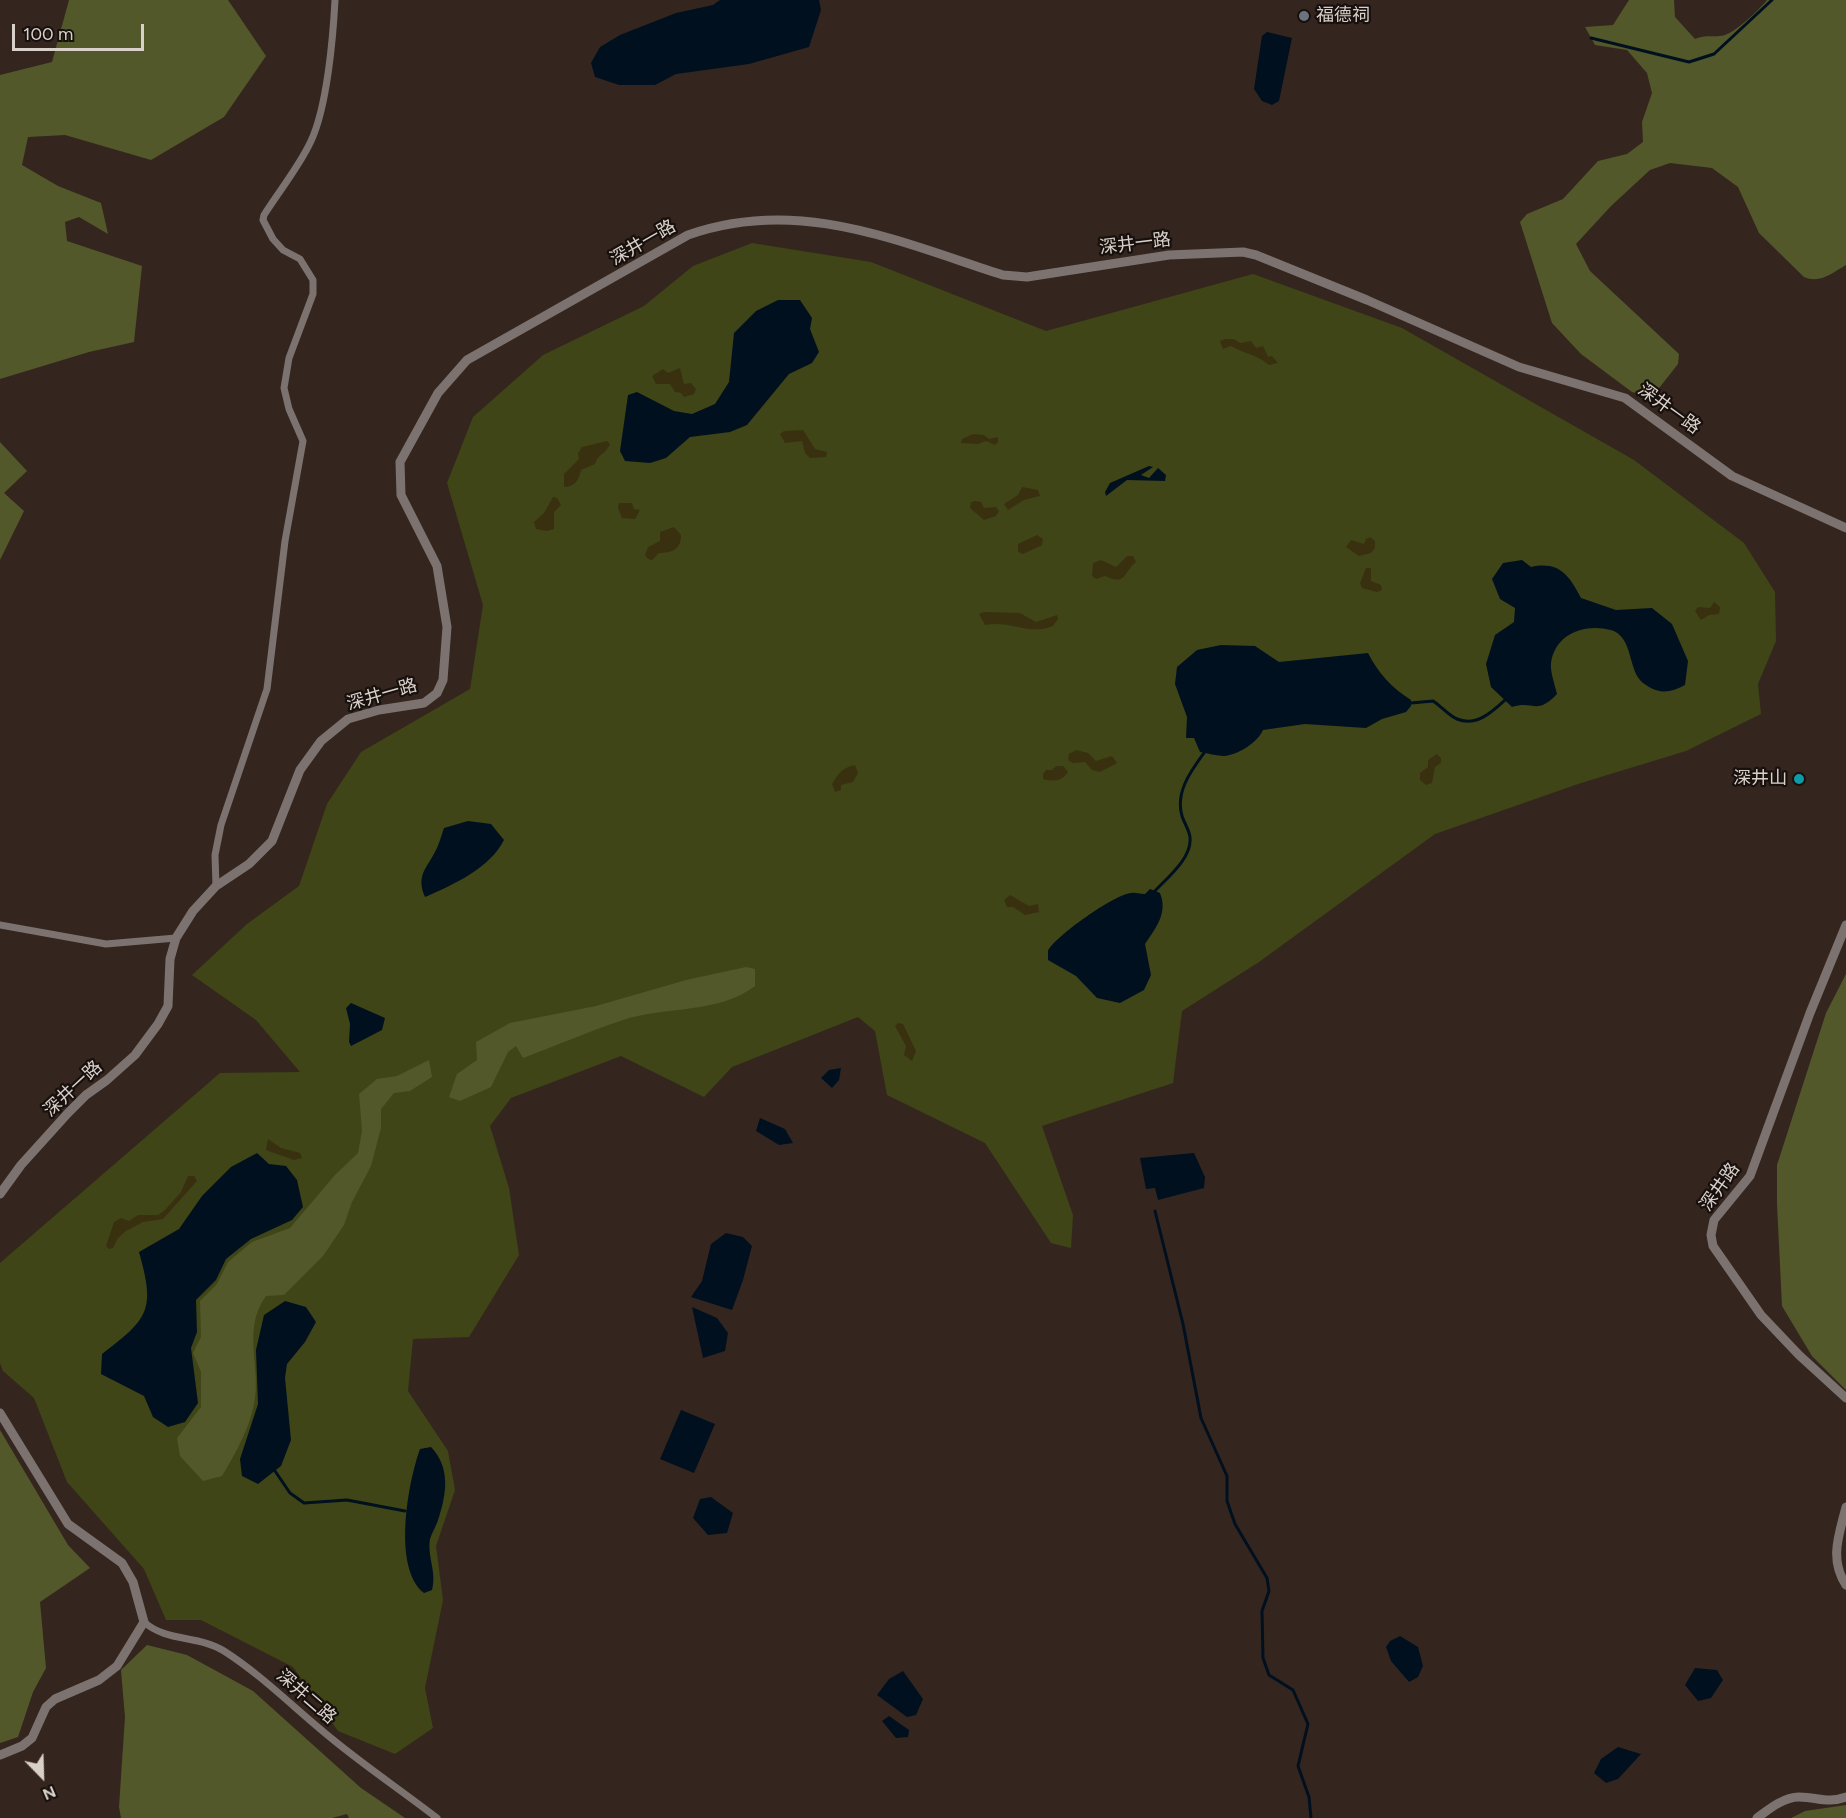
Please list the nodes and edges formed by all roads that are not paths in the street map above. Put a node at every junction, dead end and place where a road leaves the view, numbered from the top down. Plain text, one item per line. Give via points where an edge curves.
1 (335, 0) edge
2 (1846, 528) edge
3 (216, 886) junction
4 (0, 925) edge
5 (1846, 925) edge
6 (176, 938) junction
7 (0, 1194) edge
8 (1846, 1398) edge
9 (0, 1413) edge
10 (1846, 1507) edge
11 (1846, 1585) edge
12 (144, 1622) junction
13 (0, 1755) edge
14 (1846, 1797) edge
15 (437, 1818) edge
16 (1757, 1818) edge

1 - 3 street via 333,42 316,127 311,142 263,220 273,239 300,259 313,280 313,294 289,358 284,388 303,441 285,541 267,688 221,825
2 - 3 street, 深井一路 via 1732,476 1625,398 1519,367 1256,255 1169,255 1027,277 1003,275 851,227 786,218 717,225 688,236 467,360 438,393 400,462 401,495 437,566 447,627 443,680 437,693 424,702 348,719 321,741 300,770 272,840 249,864
3 - 6 street, 深井一路
4 - 6 street via 106,944
5 - 8 street, 深井路 via 1750,1176 1714,1220 1711,1235 1713,1246 1761,1315
6 - 7 street, 深井一路 via 170,959 168,1006 158,1024 135,1055 68,1113
9 - 12 street via 68,1524 122,1563 133,1582
10 - 11 street via 1835,1550 1835,1562
12 - 13 street via 117,1666 99,1680 55,1699 46,1707 32,1738
12 - 15 street, 深井二路 via 152,1630 222,1649 290,1701 330,1738
14 - 16 street via 1832,1802 1798,1797 1784,1800

